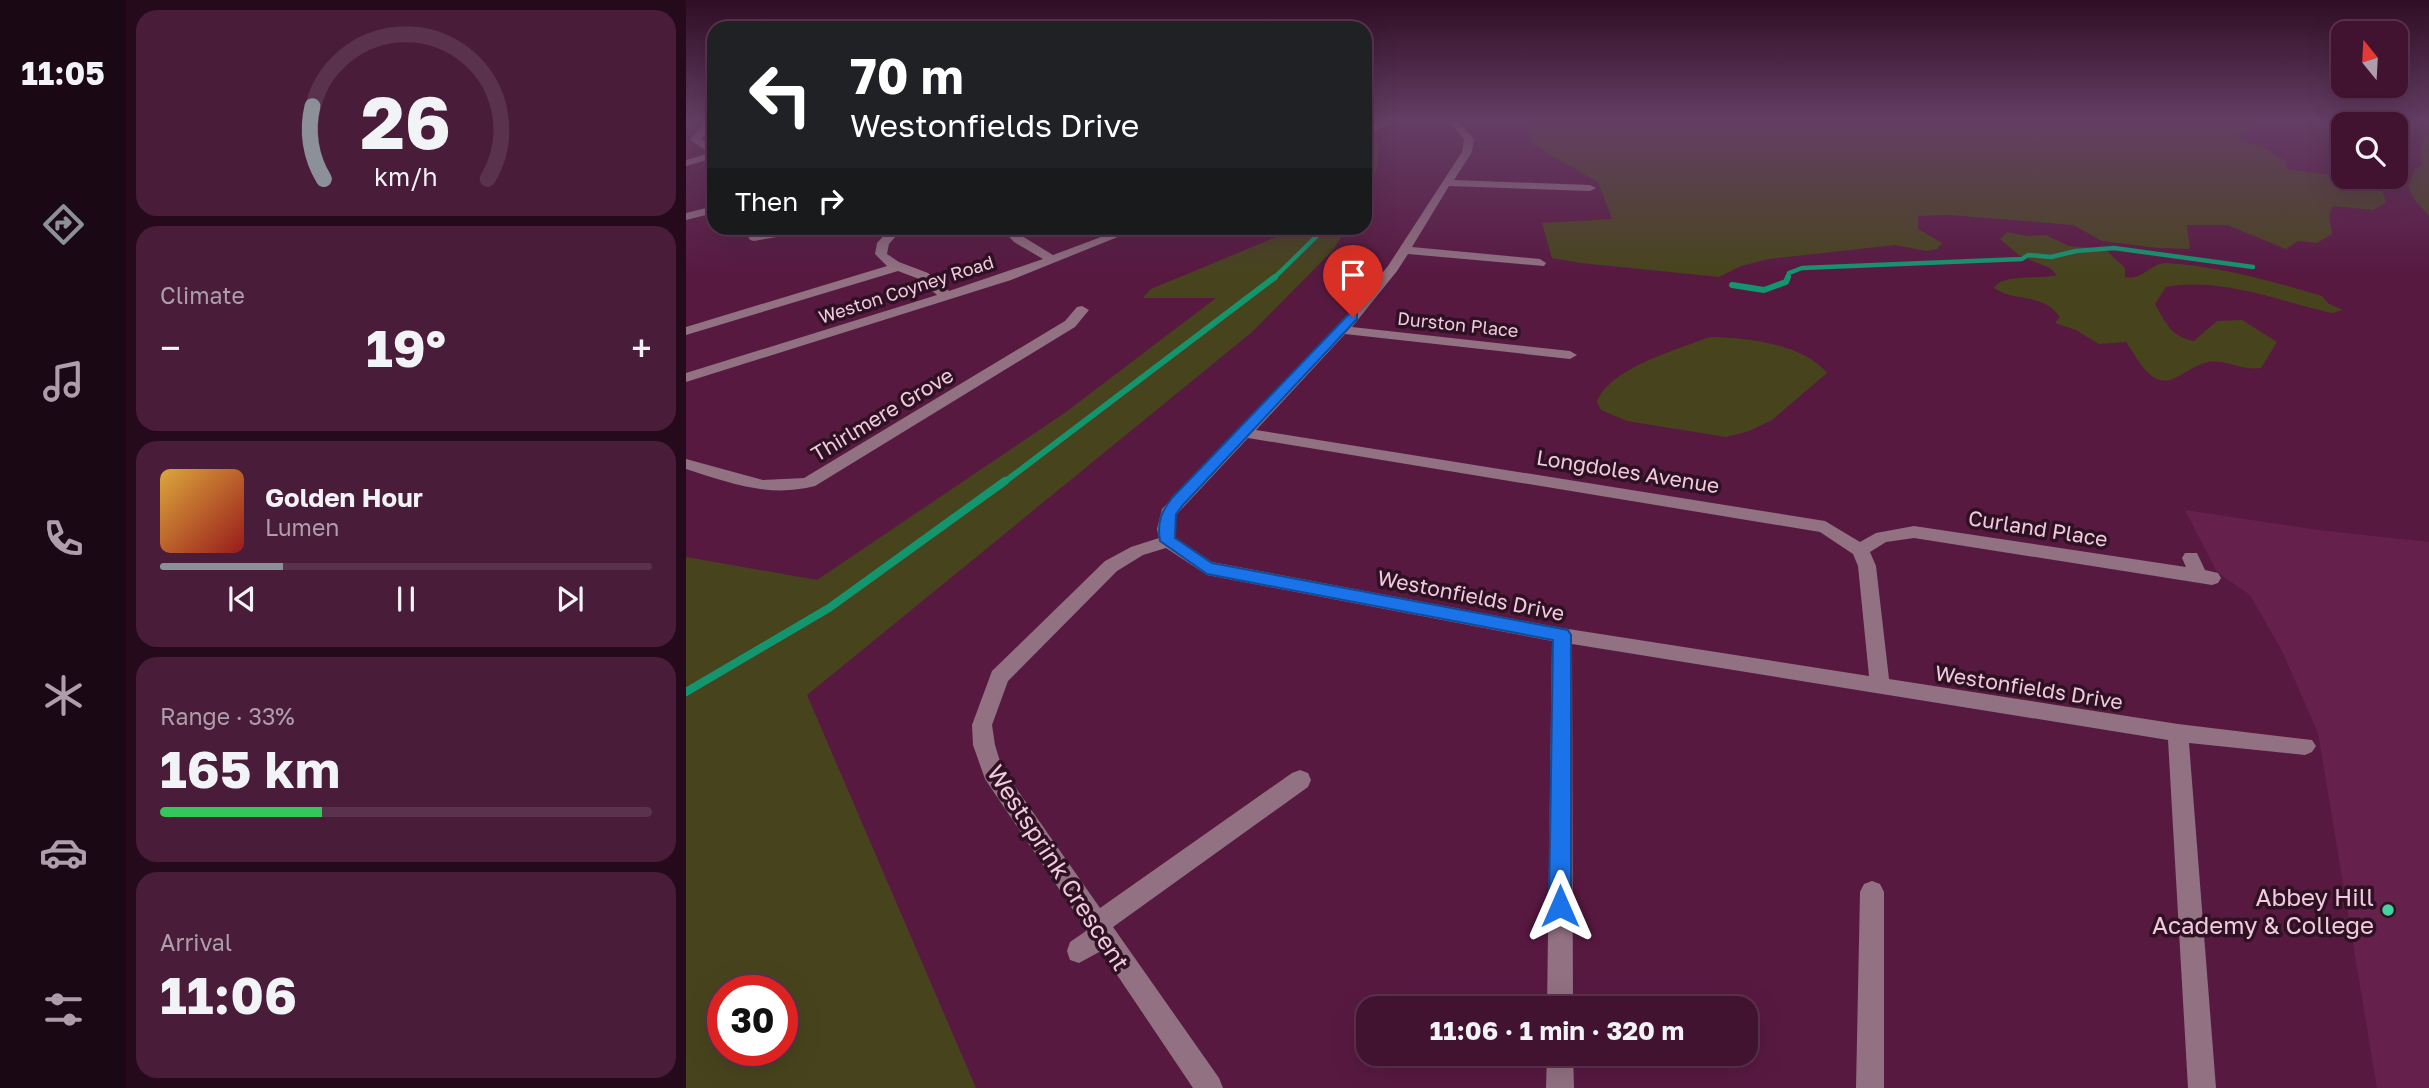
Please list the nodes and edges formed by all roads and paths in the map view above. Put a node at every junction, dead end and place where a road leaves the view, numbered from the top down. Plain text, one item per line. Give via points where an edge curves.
1 (1453, 172) edge
2 (1445, 183) junction
3 (1590, 188) dead end
4 (707, 211) edge
5 (686, 217) edge
6 (890, 235) edge
7 (1014, 235) edge
8 (1116, 235) edge
9 (1406, 250) junction
10 (1053, 260) junction
11 (1540, 263) dead end
12 (897, 267) junction
13 (946, 296) junction
14 (1083, 318) dead end
15 (1342, 330) junction
16 (686, 331) edge
17 (1570, 355) dead end
18 (686, 378) edge
19 (1245, 433) junction
20 (686, 464) edge
21 (1168, 541) junction
22 (1860, 550) junction
23 (2200, 570) dead end
24 (1562, 635) junction
25 (1880, 686) junction
26 (2178, 733) junction
27 (2305, 746) dead end
28 (1300, 780) dead end
29 (1872, 892) dead end
30 (1100, 930) junction
31 (1079, 951) dead end
32 (1560, 996) edge
33 (1560, 1066) edge
34 (1209, 1088) edge
35 (1560, 1088) edge
36 (1870, 1088) edge
37 (2202, 1088) edge

1 - 2 street
2 - 3 street
2 - 9 street
4 - 5 street
6 - 12 street via 881,254
7 - 10 street
8 - 10 street, Weston Coyney Road
9 - 11 street
9 - 15 street
10 - 13 street, Weston Coyney Road
12 - 13 street via 930,280
12 - 16 street
13 - 18 street, Weston Coyney Road
14 - 20 street, Thirlmere Grove via 809,482 769,487
15 - 17 street, Durston Place via 1550,348
15 - 19 street
19 - 21 street via 1168,513
19 - 22 street, Longdoles Avenue via 1818,524
21 - 24 street, Westonfields Drive via 1207,568
21 - 30 street, Westsprink Crescent via 1111,566 1018,656 999,677 982,725 993,772
22 - 23 street, Curland Place via 1882,537 1914,532
22 - 25 street via 1870,579
24 - 25 street, Westonfields Drive
24 - 32 street
25 - 26 street, Westonfields Drive
26 - 27 street, Westonfields Drive
26 - 37 street
28 - 30 street
29 - 36 street
30 - 31 street
30 - 34 street, Westsprink Crescent
33 - 35 street

